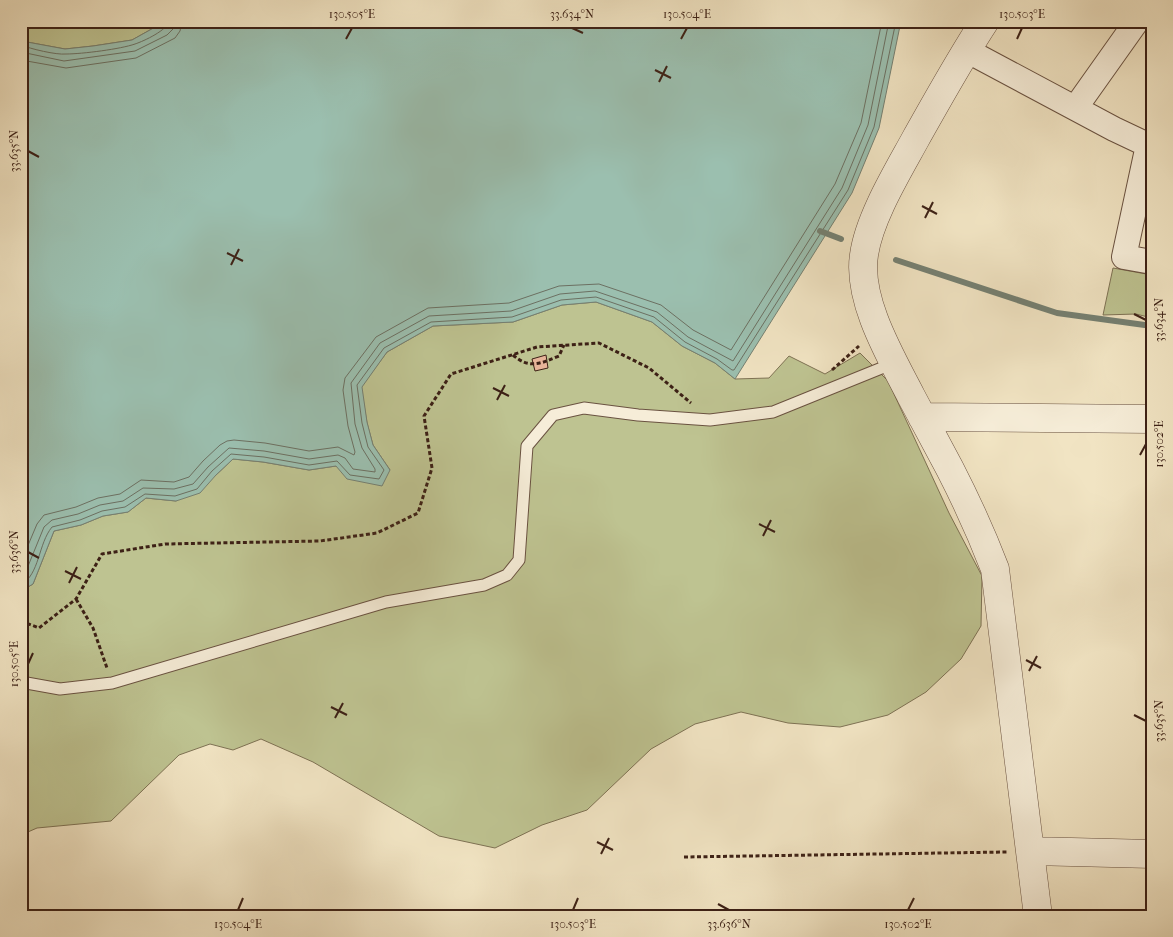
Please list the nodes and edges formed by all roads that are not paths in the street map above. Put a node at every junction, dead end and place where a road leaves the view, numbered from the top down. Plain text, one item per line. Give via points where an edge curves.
1 (985, 21) edge
2 (1137, 21) edge
3 (966, 50) junction
4 (1076, 107) junction
5 (1150, 146) edge
6 (1152, 262) edge
7 (894, 363) junction
8 (922, 417) junction
9 (1152, 418) edge
10 (21, 682) edge
11 (1031, 851) junction
12 (1152, 854) edge
13 (1038, 916) edge

1 - 3 street
2 - 4 street
3 - 4 street
3 - 7 street via 893,180 874,220 864,254 864,274 872,315
4 - 5 street
5 - 6 street via 1124,257
7 - 8 street
7 - 10 lane via 773,412 710,420 584,408 553,415 527,446 520,560 507,575 484,585 386,602 112,683 60,689
8 - 9 street
8 - 11 street via 960,489 995,569
11 - 12 street
11 - 13 street

